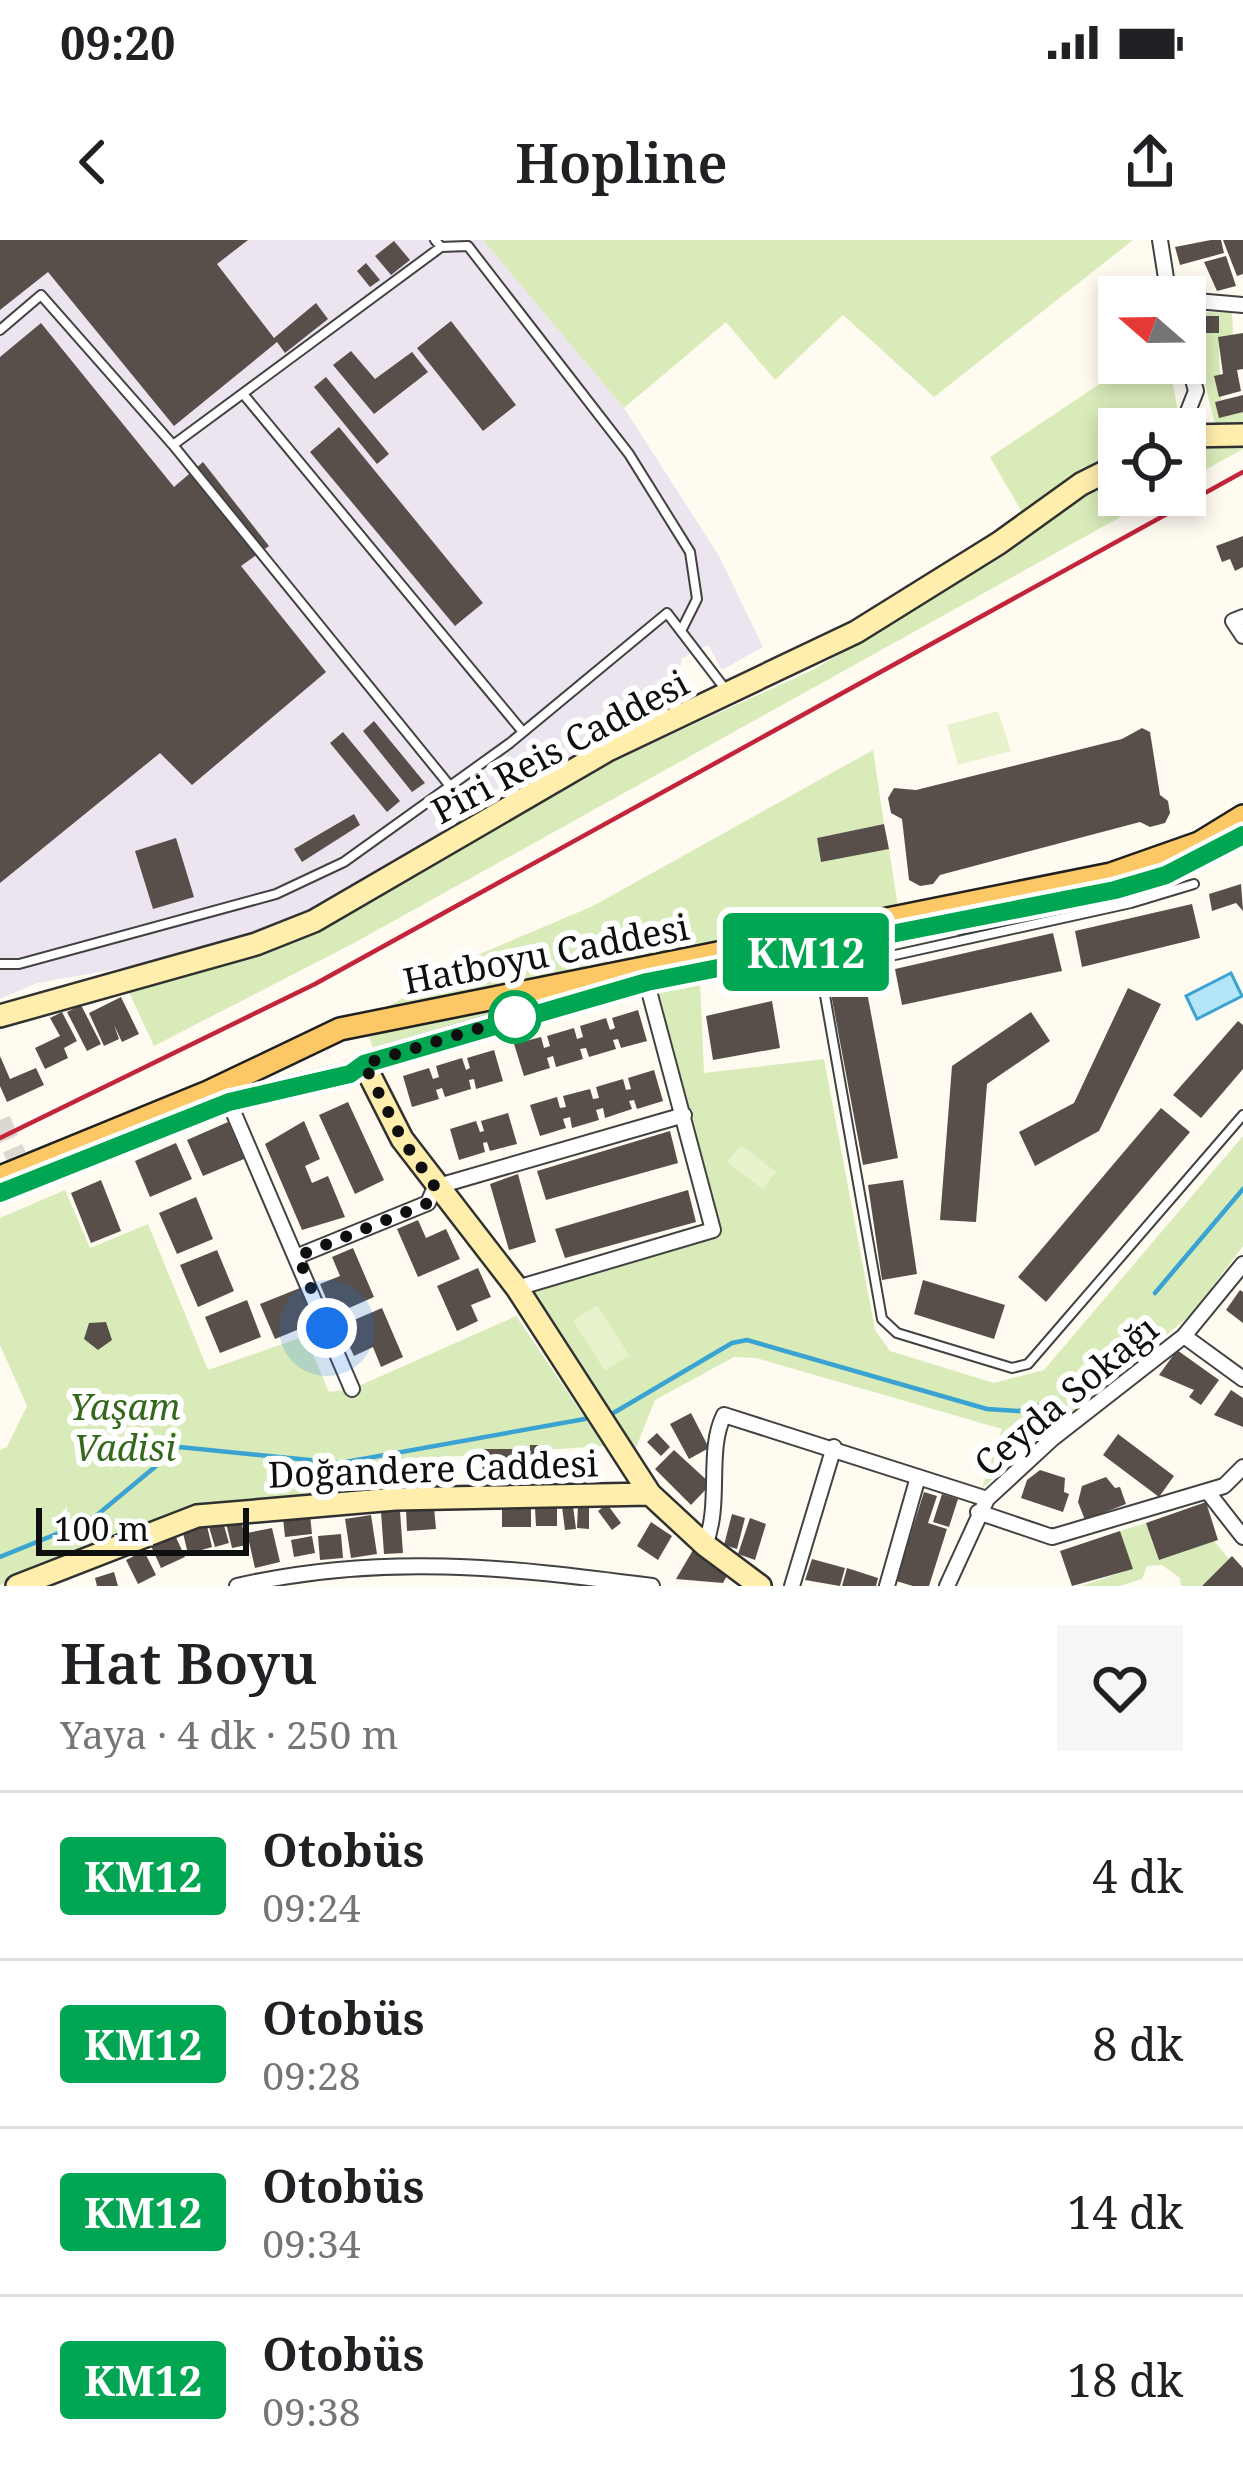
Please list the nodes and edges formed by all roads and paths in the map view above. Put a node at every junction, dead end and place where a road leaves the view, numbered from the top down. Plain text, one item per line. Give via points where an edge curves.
1 (1160, 240) edge
2 (438, 243) edge
3 (1166, 276) edge
4 (1206, 302) edge
5 (1243, 305) edge
6 (0, 330) edge
7 (244, 394) junction
8 (1206, 433) edge
9 (1243, 434) edge
10 (173, 445) junction
11 (1098, 476) edge
12 (1243, 616) edge
13 (681, 631) junction
14 (1243, 637) edge
15 (731, 696) junction
16 (523, 732) junction
17 (450, 786) junction
18 (1243, 816) edge
19 (1243, 835) edge
20 (1194, 884) dead end
21 (0, 964) edge
22 (645, 974) junction
23 (0, 1016) edge
24 (342, 1029) junction
25 (364, 1064) junction
26 (343, 1075) junction
27 (229, 1102) junction
28 (684, 1115) junction
29 (1243, 1115) edge
30 (402, 1139) junction
31 (22, 1168) junction
32 (0, 1177) edge
33 (435, 1187) junction
34 (0, 1193) edge
35 (298, 1256) junction
36 (1243, 1264) edge
37 (517, 1288) junction
38 (1184, 1336) junction
39 (1243, 1379) edge
40 (352, 1389) dead end
41 (834, 1447) junction
42 (1243, 1466) edge
43 (918, 1477) junction
44 (1207, 1491) junction
45 (650, 1494) junction
46 (983, 1506) junction
47 (1243, 1537) edge
48 (705, 1545) junction
49 (16, 1586) edge
50 (237, 1586) edge
51 (652, 1586) edge
52 (760, 1586) edge
53 (792, 1586) edge
54 (886, 1586) edge
55 (947, 1586) edge

1 - 3 street
2 - 7 lane
2 - 13 lane via 468,246 642,473 690,552 697,599
4 - 5 street
6 - 10 lane via 41,295
7 - 10 lane
7 - 16 lane
8 - 9 street
10 - 17 lane
11 - 15 street, Piri Reis Caddesi via 856,632
12 - 14 street via 1233,621
13 - 15 lane
13 - 16 lane via 667,613
15 - 23 street, Piri Reis Caddesi via 608,750 314,921
16 - 17 lane
17 - 21 lane via 344,862 276,894
18 - 22 main road, Hatboyu Caddesi via 1199,843 1111,874
19 - 22 main road, Hatboyu Caddesi via 1128,887
20 - 29 lane via 827,970 823,984 882,1319 916,1339 1012,1368 1028,1364
22 - 24 main road, Hatboyu Caddesi
22 - 25 main road, Hatboyu Caddesi
22 - 28 street
24 - 25 main road via 367,1041
24 - 26 main road via 328,1037 323,1055
24 - 31 main road, Hatboyu Caddesi
25 - 26 main road, Hatboyu Caddesi
25 - 30 street
26 - 27 main road, Hatboyu Caddesi
26 - 30 street
27 - 31 main road, Hatboyu Caddesi
27 - 35 street
28 - 33 street
28 - 37 street via 713,1230
30 - 33 street
31 - 32 main road, Hatboyu Caddesi
31 - 34 main road, Hatboyu Caddesi
33 - 35 street via 428,1203
33 - 37 street
35 - 40 street
36 - 38 street, Ceyda Sokağı
37 - 45 street
38 - 39 street
38 - 46 street, Ceyda Sokağı via 1052,1439
41 - 43 street
41 - 48 street via 724,1415 716,1432 715,1520
41 - 53 street
42 - 44 street
43 - 46 street
43 - 54 street
44 - 46 street via 1052,1537
44 - 47 street
45 - 48 street
45 - 49 street, Doğandere Caddesi via 395,1499 197,1516
46 - 55 street, Ceyda Sokağı
48 - 52 street
50 - 51 street via 374,1565 492,1564

